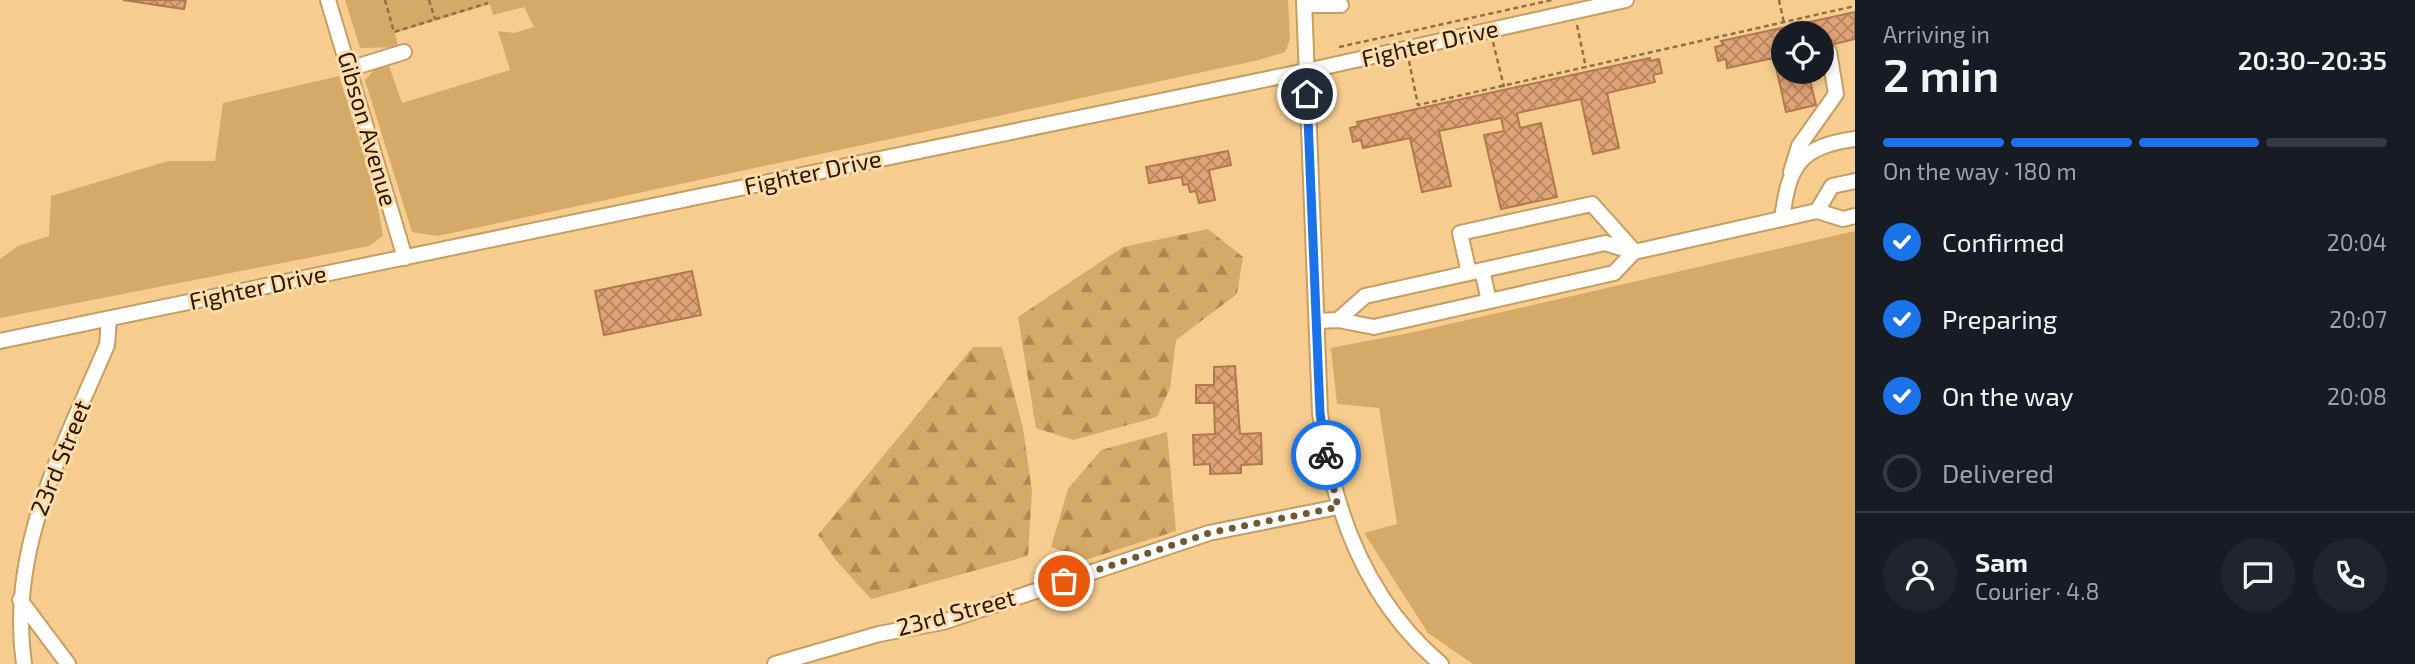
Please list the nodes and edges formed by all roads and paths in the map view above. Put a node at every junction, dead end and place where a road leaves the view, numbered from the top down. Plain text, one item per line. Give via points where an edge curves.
1 (328, 0) edge
2 (385, 0) edge
3 (429, 0) edge
4 (1552, 0) edge
5 (1626, 0) edge
6 (1779, 0) edge
7 (488, 2) dead end
8 (1304, 2) edge
9 (1341, 5) dead end
10 (1855, 6) edge
11 (435, 19) junction
12 (1784, 21) edge
13 (1792, 21) edge
14 (1577, 24) dead end
15 (1771, 26) edge
16 (1493, 43) dead end
17 (1339, 47) dead end
18 (404, 52) dead end
19 (1409, 61) dead end
20 (1586, 68) junction
21 (349, 69) junction
22 (1306, 71) junction
23 (1834, 82) edge
24 (1504, 87) junction
25 (1855, 139) edge
26 (1791, 172) junction
27 (1855, 181) edge
28 (1817, 211) junction
29 (1855, 216) edge
30 (1782, 219) junction
31 (1634, 252) junction
32 (405, 258) junction
33 (1475, 272) junction
34 (1489, 301) junction
35 (109, 319) junction
36 (1338, 320) junction
37 (1317, 321) junction
38 (0, 341) edge
39 (1338, 507) junction
40 (20, 600) junction
41 (24, 664) edge
42 (68, 664) edge
43 (775, 664) edge
44 (1441, 664) edge

1 - 21 street, Gibson Avenue
2 - 11 path via 394,32
3 - 11 path
4 - 17 path
5 - 22 street, Fighter Drive
6 - 12 path
7 - 11 path
8 - 9 street
8 - 22 street
10 - 13 path
14 - 20 path
15 - 20 path
16 - 24 path
18 - 21 street
19 - 24 path via 1418,105
20 - 24 path
21 - 32 street, Gibson Avenue
22 - 32 street, Fighter Drive
22 - 37 street
23 - 26 street via 1836,94 1800,146
25 - 26 street via 1815,149
26 - 30 street
27 - 28 street via 1832,186
28 - 29 street via 1843,219
28 - 30 street
30 - 31 street
31 - 33 street via 1605,243
31 - 33 street via 1592,204 1460,233
31 - 34 street via 1614,273
32 - 35 street, Fighter Drive
33 - 34 street
33 - 36 street via 1365,296
34 - 36 street via 1374,327
35 - 38 street, Fighter Drive
35 - 40 street, 23rd Street via 107,345 28,543
36 - 37 street
37 - 39 street via 1320,413
39 - 43 street, 23rd Street via 1209,533 943,622 879,634
39 - 44 street via 1382,597
40 - 41 street, 23rd Street
40 - 42 street

